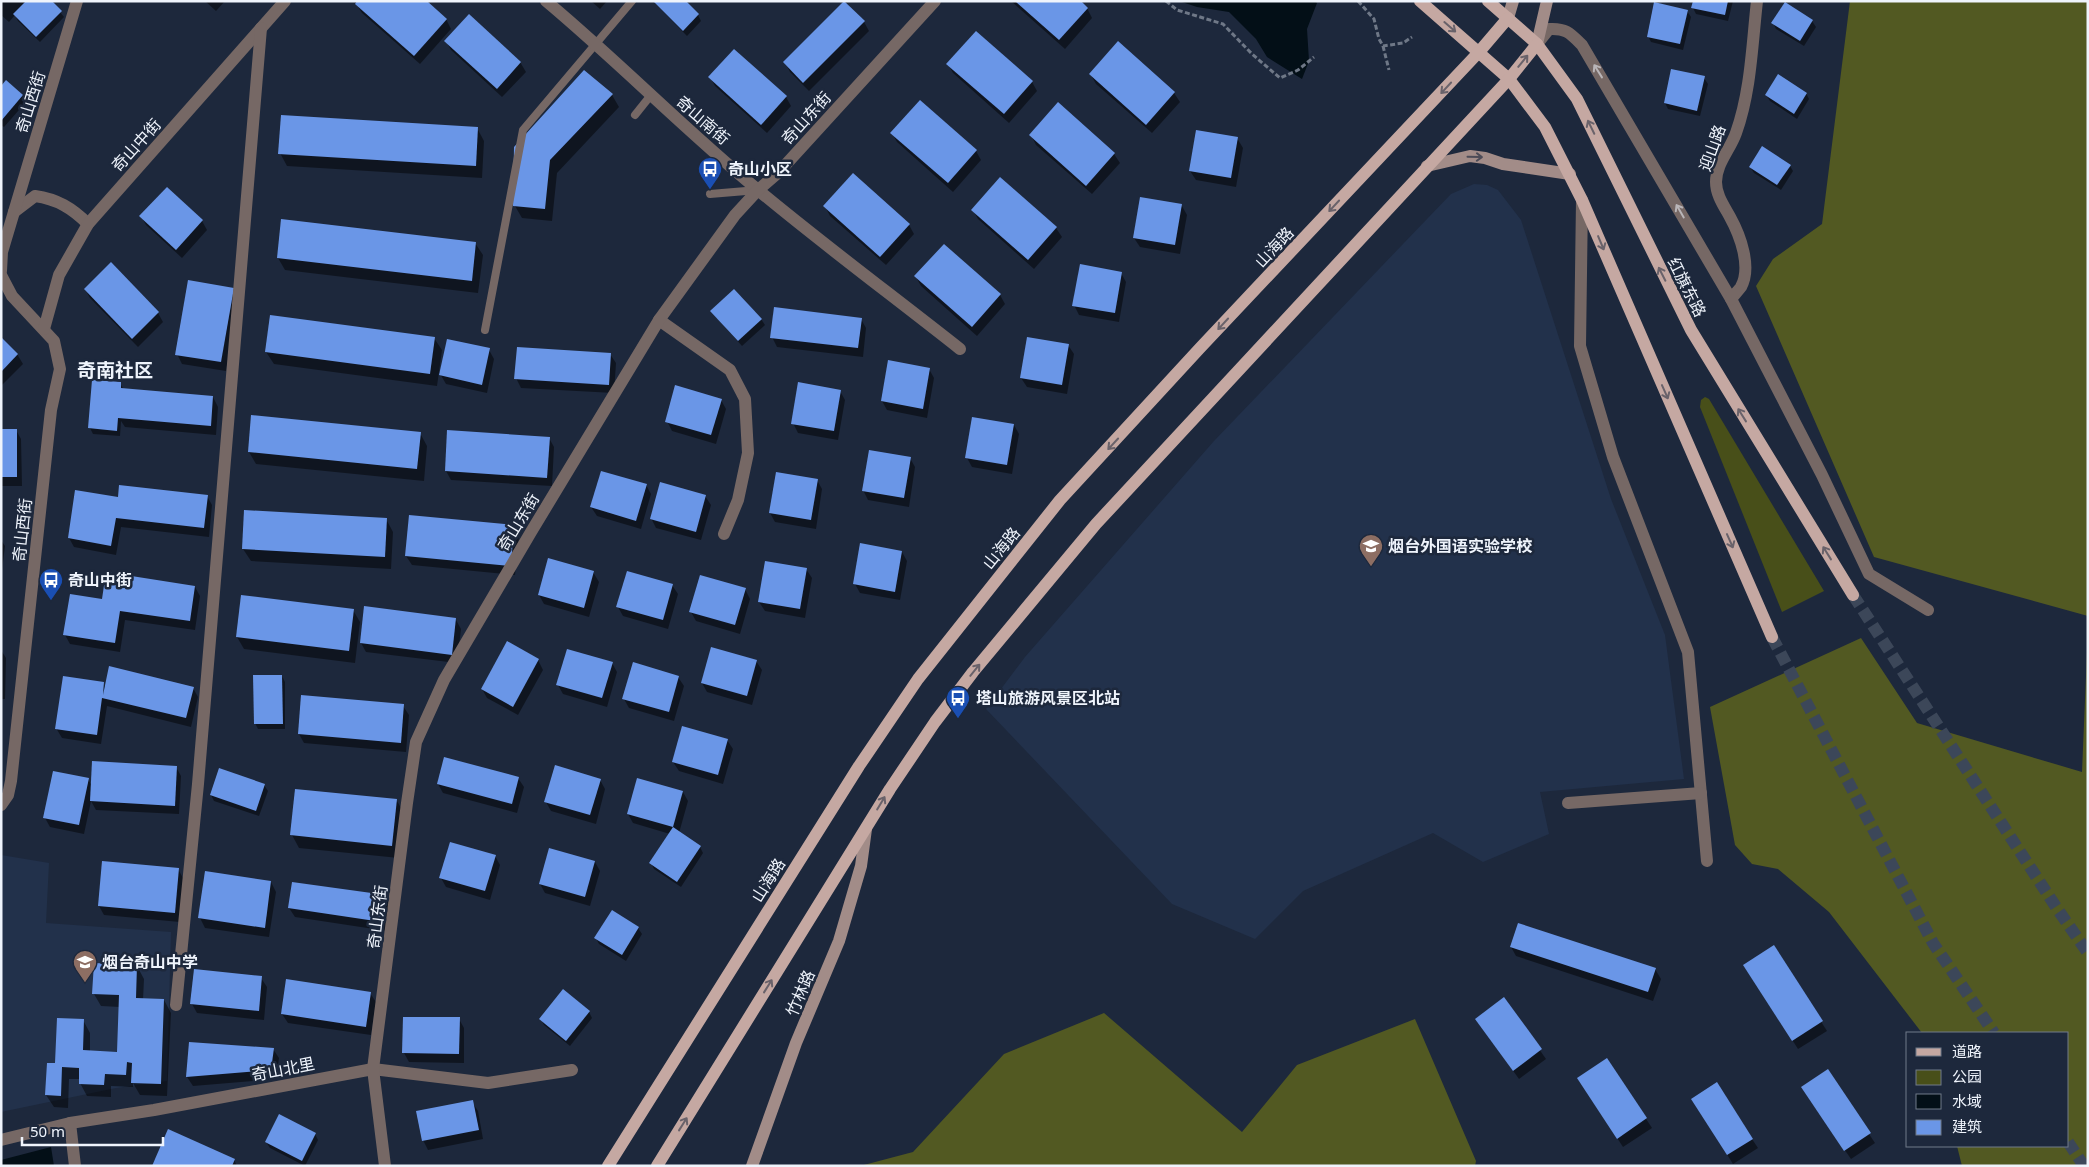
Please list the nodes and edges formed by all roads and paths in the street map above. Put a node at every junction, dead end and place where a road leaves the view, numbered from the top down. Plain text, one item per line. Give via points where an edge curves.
1 (77, 1) edge
2 (285, 1) edge
3 (546, 1) edge
4 (632, 1) edge
5 (934, 1) edge
6 (1166, 1) edge
7 (1358, 1) edge
8 (1420, 1) edge
9 (1488, 1) edge
10 (1513, 1) edge
11 (1547, 1) edge
12 (1757, 1) edge
13 (1508, 18) junction
14 (261, 28) junction
15 (1412, 37) dead end
16 (596, 43) junction
17 (1537, 44) junction
18 (1383, 46) junction
19 (1479, 52) junction
20 (1314, 57) dead end
21 (1389, 70) dead end
22 (1509, 79) junction
23 (651, 95) junction
24 (635, 115) dead end
25 (1427, 166) junction
26 (1570, 174) junction
27 (758, 190) junction
28 (710, 194) dead end
29 (1582, 200) junction
30 (14, 212) junction
31 (88, 224) junction
32 (1, 271) edge
33 (1, 275) edge
34 (1731, 298) junction
35 (659, 320) junction
36 (44, 329) junction
37 (486, 330) dead end
38 (960, 350) dead end
39 (724, 534) dead end
40 (1853, 594) tunnel mouth
41 (1928, 610) dead end
42 (1772, 637) tunnel mouth
43 (1701, 793) junction
44 (1568, 803) dead end
45 (1, 805) edge
46 (866, 829) junction
47 (1707, 861) dead end
48 (176, 1004) dead end
49 (373, 1069) junction
50 (572, 1070) dead end
51 (70, 1123) junction
52 (1, 1140) edge
53 (75, 1166) edge
54 (385, 1166) edge
55 (608, 1166) edge
56 (657, 1166) edge
57 (752, 1166) edge

1 - 30 street, 奇山西街
2 - 14 street, 奇山中街
3 - 16 street, 奇山南街
4 - 16 lane
5 - 27 street, 奇山东街 via 779,172
6 - 20 path via 1176,10 1223,24 1280,78 1298,70
7 - 18 path via 1374,19
8 -> 19 main road
9 - 13 main road, 红旗东路
10 - 13 main road
11 - 17 main road
12 - 34 street, 迎山路 via 1747,89 1736,134 1719,166 1716,182 1718,195 1741,242 1745,266 1742,285
13 - 17 main road, 红旗东路
13 - 19 main road, 山海路
14 - 31 street, 奇山中街
14 - 48 street via 199,774
15 - 18 path via 1403,43
16 - 23 street, 奇山南街
16 - 37 lane via 523,130
22 -> 17 main road
34 -> 17 street via 1582,45 1561,28 1549,29
40 -> 17 main road, 红旗东路 via 1695,338 1577,99
18 - 21 path
19 - 22 main road
19 -> 55 main road, 山海路 via 1060,500 918,680 859,766
22 - 25 main road
22 - 26 main road via 1537,115
23 - 24 lane
23 - 27 street, 奇山南街
25 -> 26 main road via 1470,156
46 -> 25 main road via 935,722 1096,524
26 - 29 main road
27 - 28 lane
27 - 35 street, 奇山东街 via 735,215
27 - 38 street, 奇山南街
29 -> 42 main road
29 - 43 street via 1580,346 1613,457 1688,652
30 - 31 street via 35,196 49,198 72,208
30 - 32 street, 奇山西街 via 2,252
31 - 36 street, 奇山中街 via 59,275
33 - 36 street, 奇山西街 via 12,296
34 - 41 street via 1869,574
35 - 39 street via 730,370 745,399 748,453 738,500
35 - 49 street, 奇山东街 via 444,680 416,742
36 - 45 street, 奇山西街 via 54,341 60,369 51,410 11,781 8,795
43 - 44 street
43 - 47 street
56 -> 46 main road
46 - 57 main road, 竹林路 via 862,866 839,941 796,1043
49 - 50 street, 奇山北里 via 488,1083
49 - 51 street, 奇山北里
49 - 54 street, 奇山东街
51 - 52 street, 奇山北里
51 - 53 street

